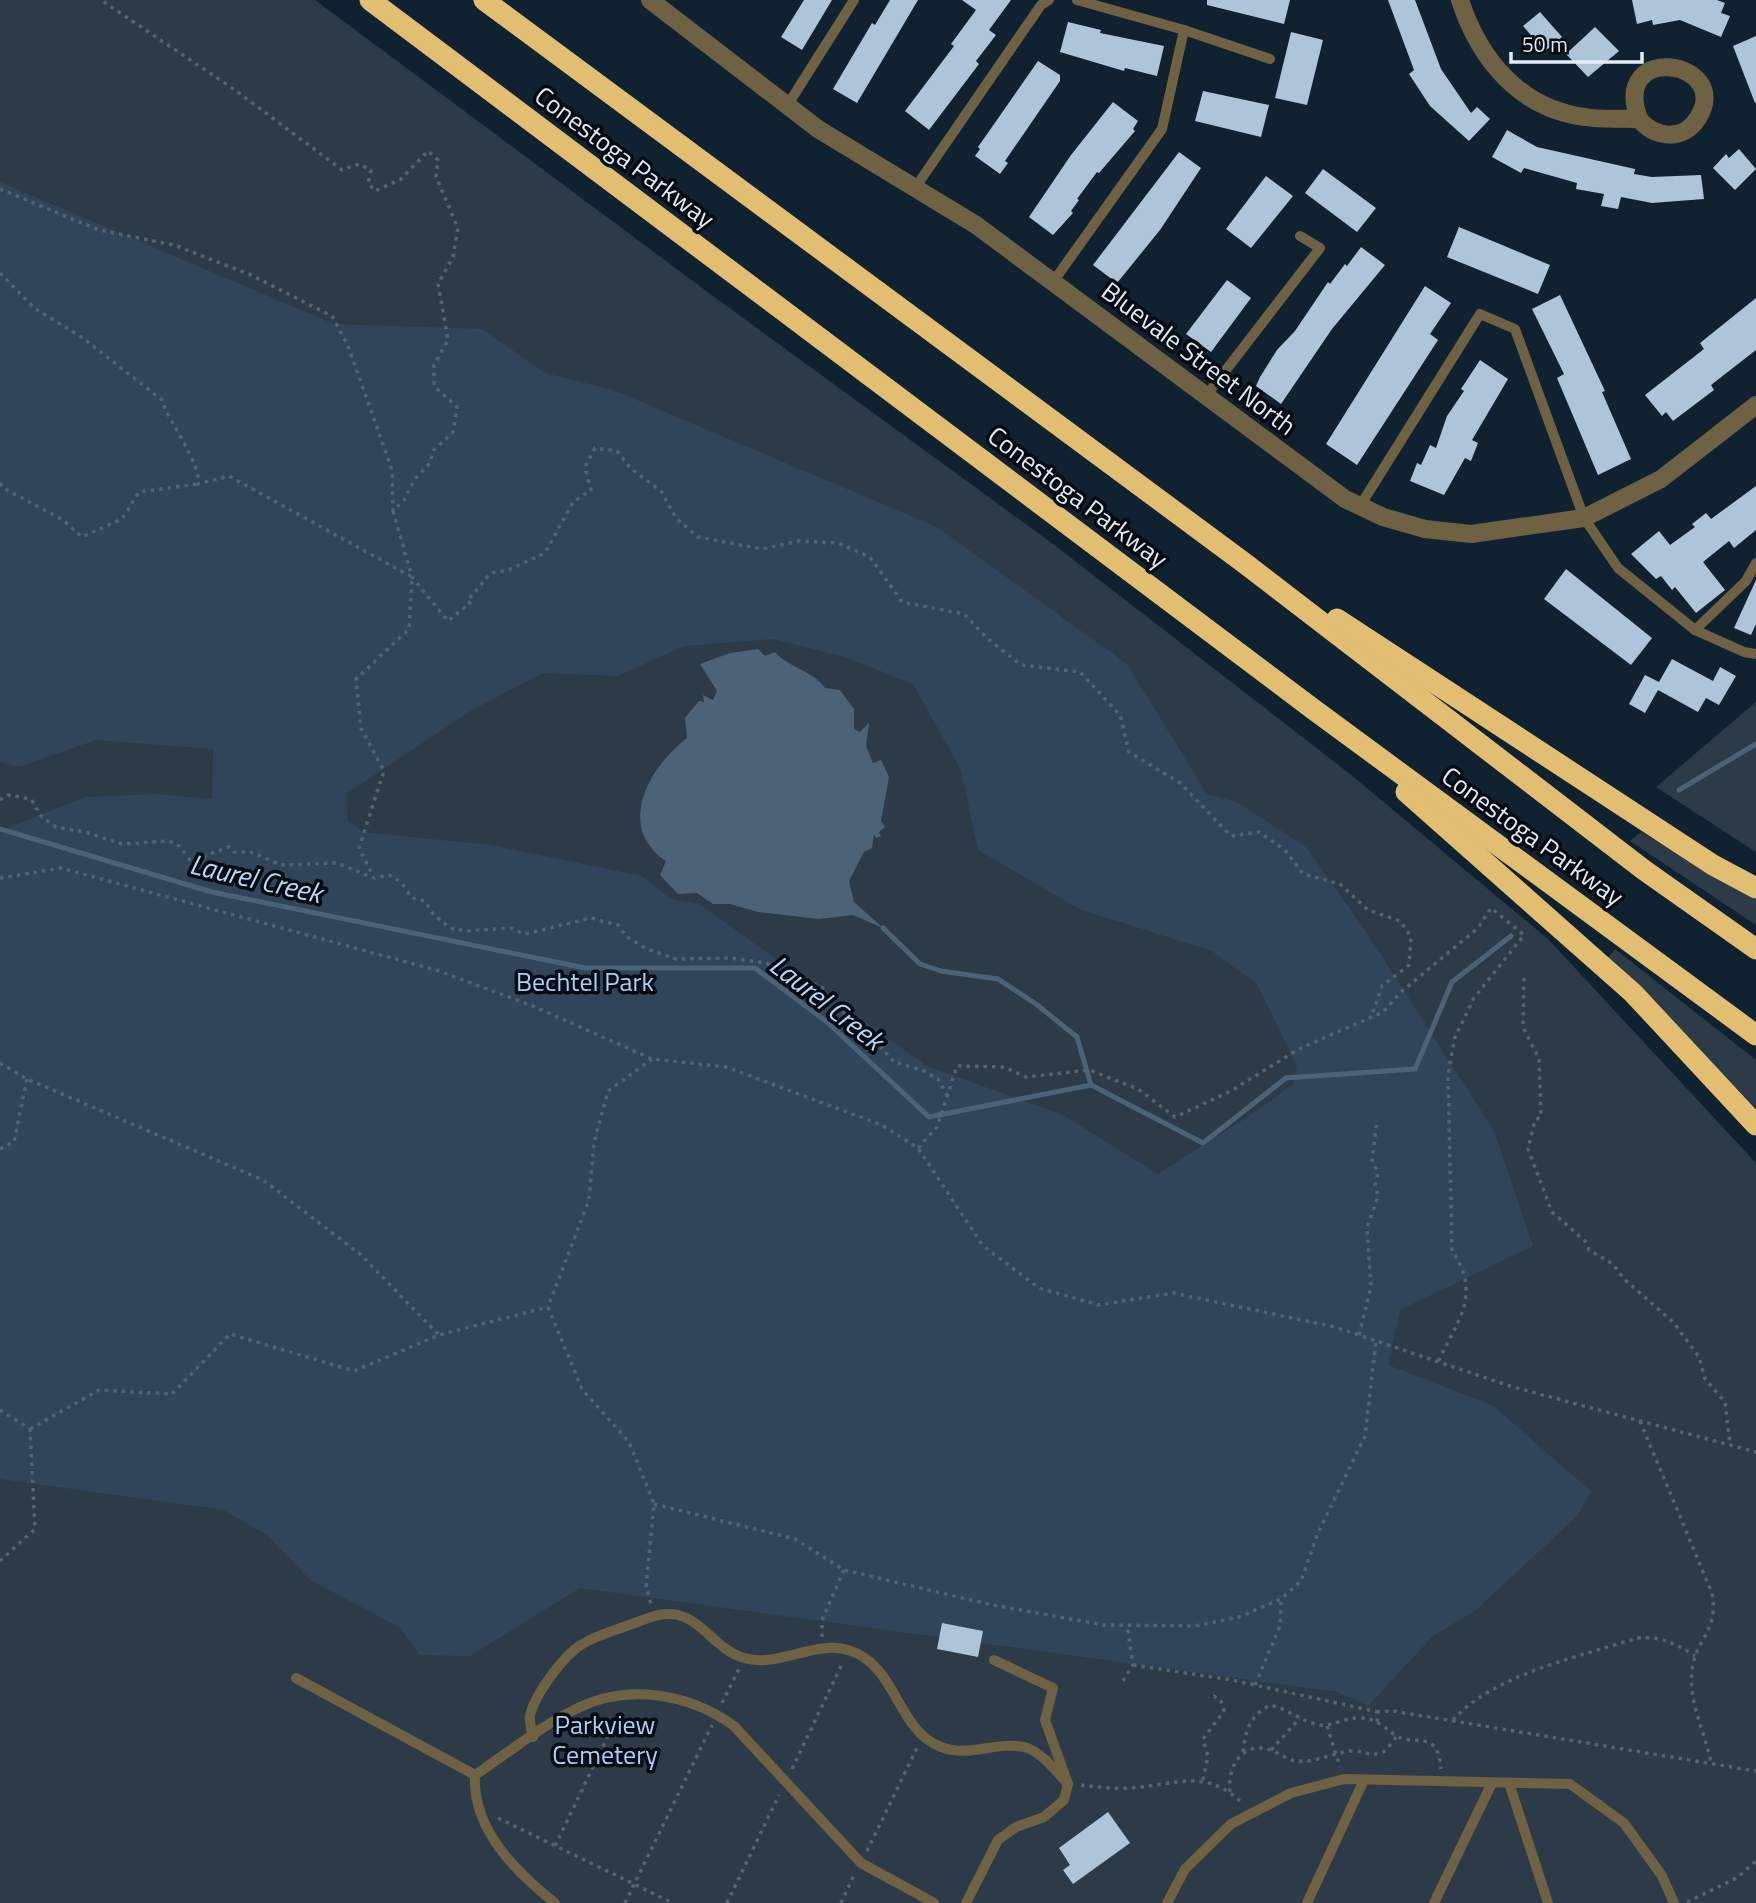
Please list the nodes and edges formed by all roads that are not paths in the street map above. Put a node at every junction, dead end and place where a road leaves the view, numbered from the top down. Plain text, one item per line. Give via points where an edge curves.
1 (370, 0) edge
2 (484, 0) edge
3 (650, 0) edge
4 (854, 0) edge
5 (1049, 0) edge
6 (1077, 0) edge
7 (1460, 0) edge
8 (675, 7) edge
9 (1185, 30) junction
10 (1270, 59) dead end
11 (788, 106) junction
12 (1639, 118) dead end
13 (915, 188) junction
14 (1300, 236) dead end
15 (1053, 282) junction
16 (1206, 396) junction
17 (1756, 405) edge
18 (1360, 506) junction
19 (1584, 517) junction
20 (1243, 562) junction
21 (1756, 563) edge
22 (1695, 630) junction
23 (1756, 654) edge
24 (1313, 709) junction
25 (1756, 888) edge
26 (1756, 949) edge
27 (1756, 1035) edge
28 (1756, 1125) edge
29 (994, 1660) dead end
30 (296, 1678) dead end
31 (533, 1737) junction
32 (475, 1775) junction
33 (1364, 1780) junction
34 (1492, 1783) junction
35 (1509, 1783) junction
36 (1068, 1784) junction
37 (555, 1903) edge
38 (934, 1903) edge
39 (966, 1903) edge
40 (1167, 1903) edge
41 (1307, 1903) edge
42 (1434, 1903) edge
43 (1548, 1903) edge
44 (1674, 1903) edge

1 - 24 highway, Conestoga Parkway
2 - 20 highway, Conestoga Parkway
3 - 8 street, Bluevale Street North
4 - 11 lane
5 - 13 lane via 1041,5
6 - 9 lane
7 - 12 street via 1471,33 1500,76 1534,102 1583,117
8 - 11 street, Bluevale Street North
9 - 10 lane
9 - 15 lane via 1162,129
11 - 13 street, Bluevale Street North
13 - 15 street, Bluevale Street North via 976,225
14 - 16 lane via 1320,248
15 - 16 street, Bluevale Street North
16 - 18 street, Bluevale Street North
17 - 19 street, Bluevale Street North via 1661,479
18 - 19 street, Bluevale Street North via 1425,529 1471,534
18 - 19 lane via 1480,314 1515,330
19 - 22 lane via 1618,568
20 - 25 highway via 1387,650 1713,865
20 - 26 highway, Conestoga Parkway via 1644,870
21 - 22 lane via 1746,581
22 - 23 lane
24 - 27 highway, Conestoga Parkway
24 - 28 highway via 1633,993
29 - 36 lane via 1054,1688 1045,1720
30 - 32 lane
31 - 32 lane
31 - 36 lane via 530,1716 551,1676 575,1650 654,1616 677,1615 744,1658 782,1658 822,1647 849,1650 883,1675 923,1737 941,1747 970,1753 998,1746 1026,1747
31 - 38 lane via 577,1708 608,1697 669,1695 717,1714 734,1726 861,1863
32 - 37 lane via 474,1795 493,1841 524,1878
33 - 34 lane
33 - 40 lane via 1344,1779 1291,1793 1231,1824 1185,1869
33 - 41 lane
34 - 35 lane
34 - 42 lane
35 - 43 lane
35 - 44 lane via 1570,1784 1624,1823 1662,1876
36 - 39 lane via 1064,1800 1044,1817 1016,1827 998,1840

